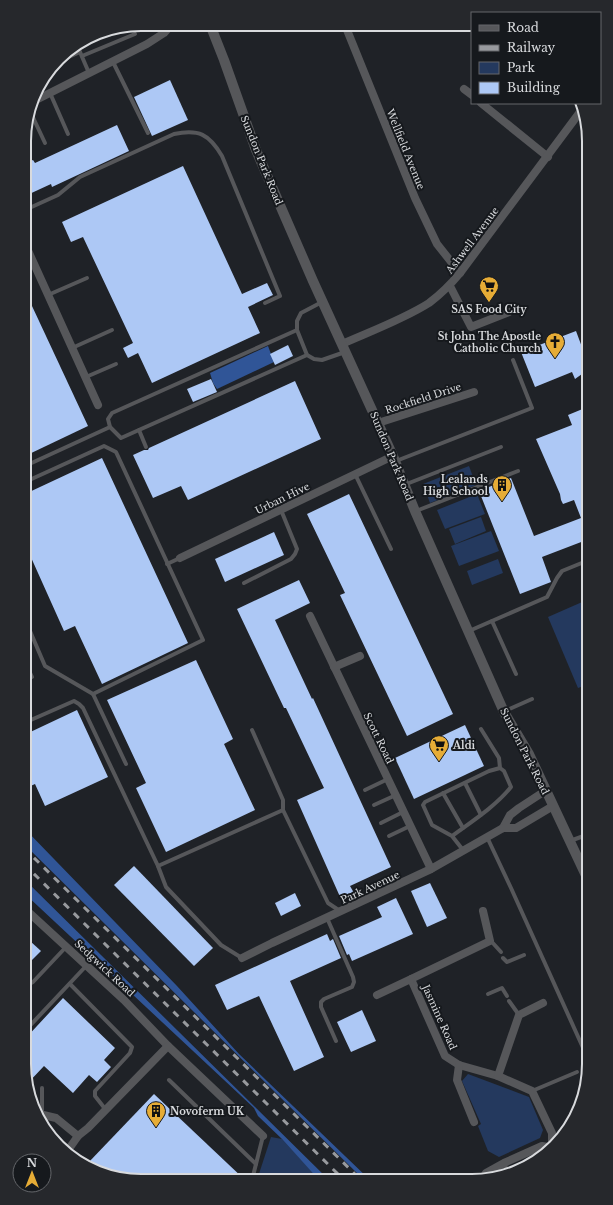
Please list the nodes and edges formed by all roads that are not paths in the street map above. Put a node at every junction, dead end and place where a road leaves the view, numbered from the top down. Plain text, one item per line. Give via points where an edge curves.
1 (166, 31) edge
2 (212, 31) edge
3 (347, 31) edge
4 (135, 34) dead end
5 (79, 50) edge
6 (81, 54) junction
7 (70, 58) edge
8 (113, 62) junction
9 (89, 73) junction
10 (464, 89) dead end
11 (50, 94) junction
12 (471, 94) edge
13 (39, 99) edge
14 (482, 104) edge
15 (579, 116) edge
16 (34, 119) edge
17 (148, 133) dead end
18 (68, 134) dead end
19 (45, 142) dead end
20 (548, 158) junction
21 (31, 207) edge
22 (31, 264) edge
23 (460, 273) junction
24 (87, 278) dead end
25 (450, 286) junction
26 (48, 295) junction
27 (323, 302) junction
28 (265, 303) dead end
29 (509, 312) dead end
30 (112, 330) dead end
31 (297, 330) junction
32 (72, 348) junction
33 (343, 348) junction
34 (307, 355) junction
35 (513, 360) dead end
36 (116, 364) dead end
37 (85, 378) junction
38 (474, 392) dead end
39 (98, 405) dead end
40 (378, 424) junction
41 (110, 427) junction
42 (139, 430) junction
43 (146, 447) dead end
44 (501, 447) dead end
45 (394, 458) junction
46 (31, 463) edge
47 (518, 471) dead end
48 (354, 474) junction
49 (31, 479) edge
50 (404, 485) junction
51 (281, 510) junction
52 (415, 511) junction
53 (390, 549) dead end
54 (180, 558) joint
55 (582, 563) edge
56 (167, 564) junction
57 (244, 583) dead end
58 (310, 616) dead end
59 (492, 621) junction
60 (468, 631) junction
61 (31, 633) edge
62 (360, 656) dead end
63 (334, 667) junction
64 (516, 674) dead end
65 (93, 694) junction
66 (532, 699) dead end
67 (504, 712) junction
68 (31, 720) edge
69 (481, 729) dead end
70 (252, 730) dead end
71 (126, 764) dead end
72 (500, 768) junction
73 (388, 779) junction
74 (465, 783) junction
75 (365, 790) dead end
76 (545, 791) junction
77 (444, 793) junction
78 (396, 795) junction
79 (374, 806) dead end
80 (553, 806) junction
81 (283, 810) junction
82 (403, 812) junction
83 (481, 815) junction
84 (381, 823) dead end
85 (410, 826) junction
86 (463, 828) junction
87 (503, 828) junction
88 (389, 836) dead end
89 (452, 836) junction
90 (487, 837) junction
91 (582, 837) edge
92 (570, 842) junction
93 (463, 850) junction
94 (158, 866) junction
95 (582, 867) edge
96 (431, 869) junction
97 (341, 911) junction
98 (483, 911) dead end
99 (31, 914) edge
100 (327, 918) junction
101 (490, 940) junction
102 (66, 946) junction
103 (501, 952) dead end
104 (524, 954) dead end
105 (242, 958) joint
106 (503, 958) dead end
107 (87, 965) junction
108 (411, 979) junction
109 (31, 983) edge
110 (70, 984) junction
111 (488, 994) dead end
112 (377, 995) dead end
113 (507, 996) dead end
114 (509, 1001) dead end
115 (543, 1003) dead end
116 (519, 1015) junction
117 (31, 1025) edge
118 (336, 1041) dead end
119 (582, 1045) edge
120 (168, 1046) junction
121 (459, 1065) junction
122 (577, 1072) dead end
123 (498, 1076) junction
124 (169, 1080) dead end
125 (42, 1088) dead end
126 (532, 1091) junction
127 (106, 1110) junction
128 (41, 1111) edge
129 (44, 1116) edge
130 (474, 1122) dead end
131 (78, 1136) junction
132 (263, 1136) joint
133 (552, 1139) edge
134 (545, 1146) edge
135 (70, 1148) edge
136 (504, 1163) junction
137 (256, 1164) junction
138 (506, 1168) edge
139 (486, 1173) edge
140 (254, 1174) edge

1 - 8 street
2 - 27 street, Sundon Park Road via 256,150
3 - 23 street, Wellfield Avenue via 415,198 438,244
4 - 6 lane
5 - 6 lane
6 - 7 lane
6 - 9 lane
8 - 9 street
8 - 17 lane
9 - 11 street
10 - 12 street
11 - 13 street
11 - 18 lane
14 - 20 street
15 - 20 street, Ashwell Avenue
16 - 19 lane
20 - 23 street, Ashwell Avenue
21 - 28 lane via 58,195 80,177 174,134 186,132 202,135 211,140 222,156 280,296
22 - 26 street
23 - 25 street, Ashwell Avenue
24 - 26 lane
25 - 29 street via 472,327
25 - 33 street, Ashwell Avenue via 428,303
26 - 32 street
27 - 31 lane via 301,313 297,321
27 - 33 street, Sundon Park Road
30 - 32 lane
31 - 34 lane
31 - 41 lane via 112,413 108,419
32 - 37 street
33 - 34 lane via 322,360
33 - 40 street, Sundon Park Road
34 - 42 lane
35 - 45 lane via 532,408
36 - 37 lane
37 - 39 street
38 - 40 street, Rockfield Drive
40 - 45 street, Sundon Park Road
41 - 42 lane via 121,438
41 - 46 lane
42 - 43 lane
44 - 50 lane
45 - 48 street, Urban Hive
45 - 50 street, Sundon Park Road
47 - 52 lane
48 - 51 street, Urban Hive
48 - 53 lane
49 - 56 lane via 104,446 116,452
50 - 52 street, Sundon Park Road
51 - 54 street, Urban Hive
51 - 57 lane via 297,549 295,554 291,560
52 - 60 street, Sundon Park Road
54 - 56 lane
55 - 59 lane via 562,571 547,597
56 - 65 lane via 203,640
58 - 63 street, Scott Road
59 - 60 lane
59 - 64 lane
60 - 67 street, Sundon Park Road
61 - 65 lane via 45,666
62 - 63 street
63 - 73 street, Scott Road
65 - 71 lane
66 - 67 lane
67 - 76 street, Sundon Park Road
68 - 94 lane via 74,701 83,708
69 - 72 lane via 499,758
70 - 81 lane via 284,800
72 - 74 lane
72 - 83 lane via 511,787
73 - 75 lane
73 - 78 street, Scott Road
74 - 77 lane
74 - 83 lane
76 - 80 street, Sundon Park Road
76 - 87 street, Park Avenue via 510,815
77 - 86 lane
77 - 89 lane via 423,805 432,825
78 - 79 lane
78 - 82 street, Scott Road
80 - 87 street, Park Avenue via 516,828
80 - 92 street, Sundon Park Road
81 - 94 lane
81 - 97 lane via 328,903
82 - 84 lane
82 - 85 street, Scott Road
83 - 86 lane
85 - 88 lane
85 - 96 street, Scott Road
86 - 89 lane
87 - 90 street, Park Avenue
89 - 93 lane
90 - 93 street, Park Avenue
90 - 119 lane
91 - 92 lane
92 - 95 street, Sundon Park Road
93 - 96 street, Park Avenue
94 - 105 lane via 166,887 221,945
96 - 97 street, Park Avenue
97 - 100 street, Park Avenue
98 - 101 street
99 - 102 street, Sedgwick Road
100 - 105 street, Park Avenue
100 - 118 lane via 354,982 352,987 321,1002
101 - 103 lane
101 - 108 street, Jasmine Road
102 - 107 street, Sedgwick Road
102 - 109 lane
104 - 106 lane via 507,962
107 - 110 lane
107 - 120 street, Sedgwick Road
108 - 112 street
108 - 121 street, Jasmine Road via 445,1056
110 - 117 lane
110 - 127 lane via 132,1047 130,1053 95,1091 95,1096
111 - 113 lane via 502,988
114 - 116 lane
115 - 116 street
116 - 123 street
120 - 127 street
120 - 132 street, Sedgwick Road
121 - 123 street, Jasmine Road
121 - 130 street via 457,1080
122 - 126 lane
123 - 126 street, Jasmine Road
124 - 137 lane
125 - 128 lane
126 - 133 street via 552,1133
127 - 131 street
129 - 131 street via 56,1118
131 - 135 street
132 - 137 lane
134 - 136 street
136 - 138 lane
136 - 139 street
137 - 140 lane

